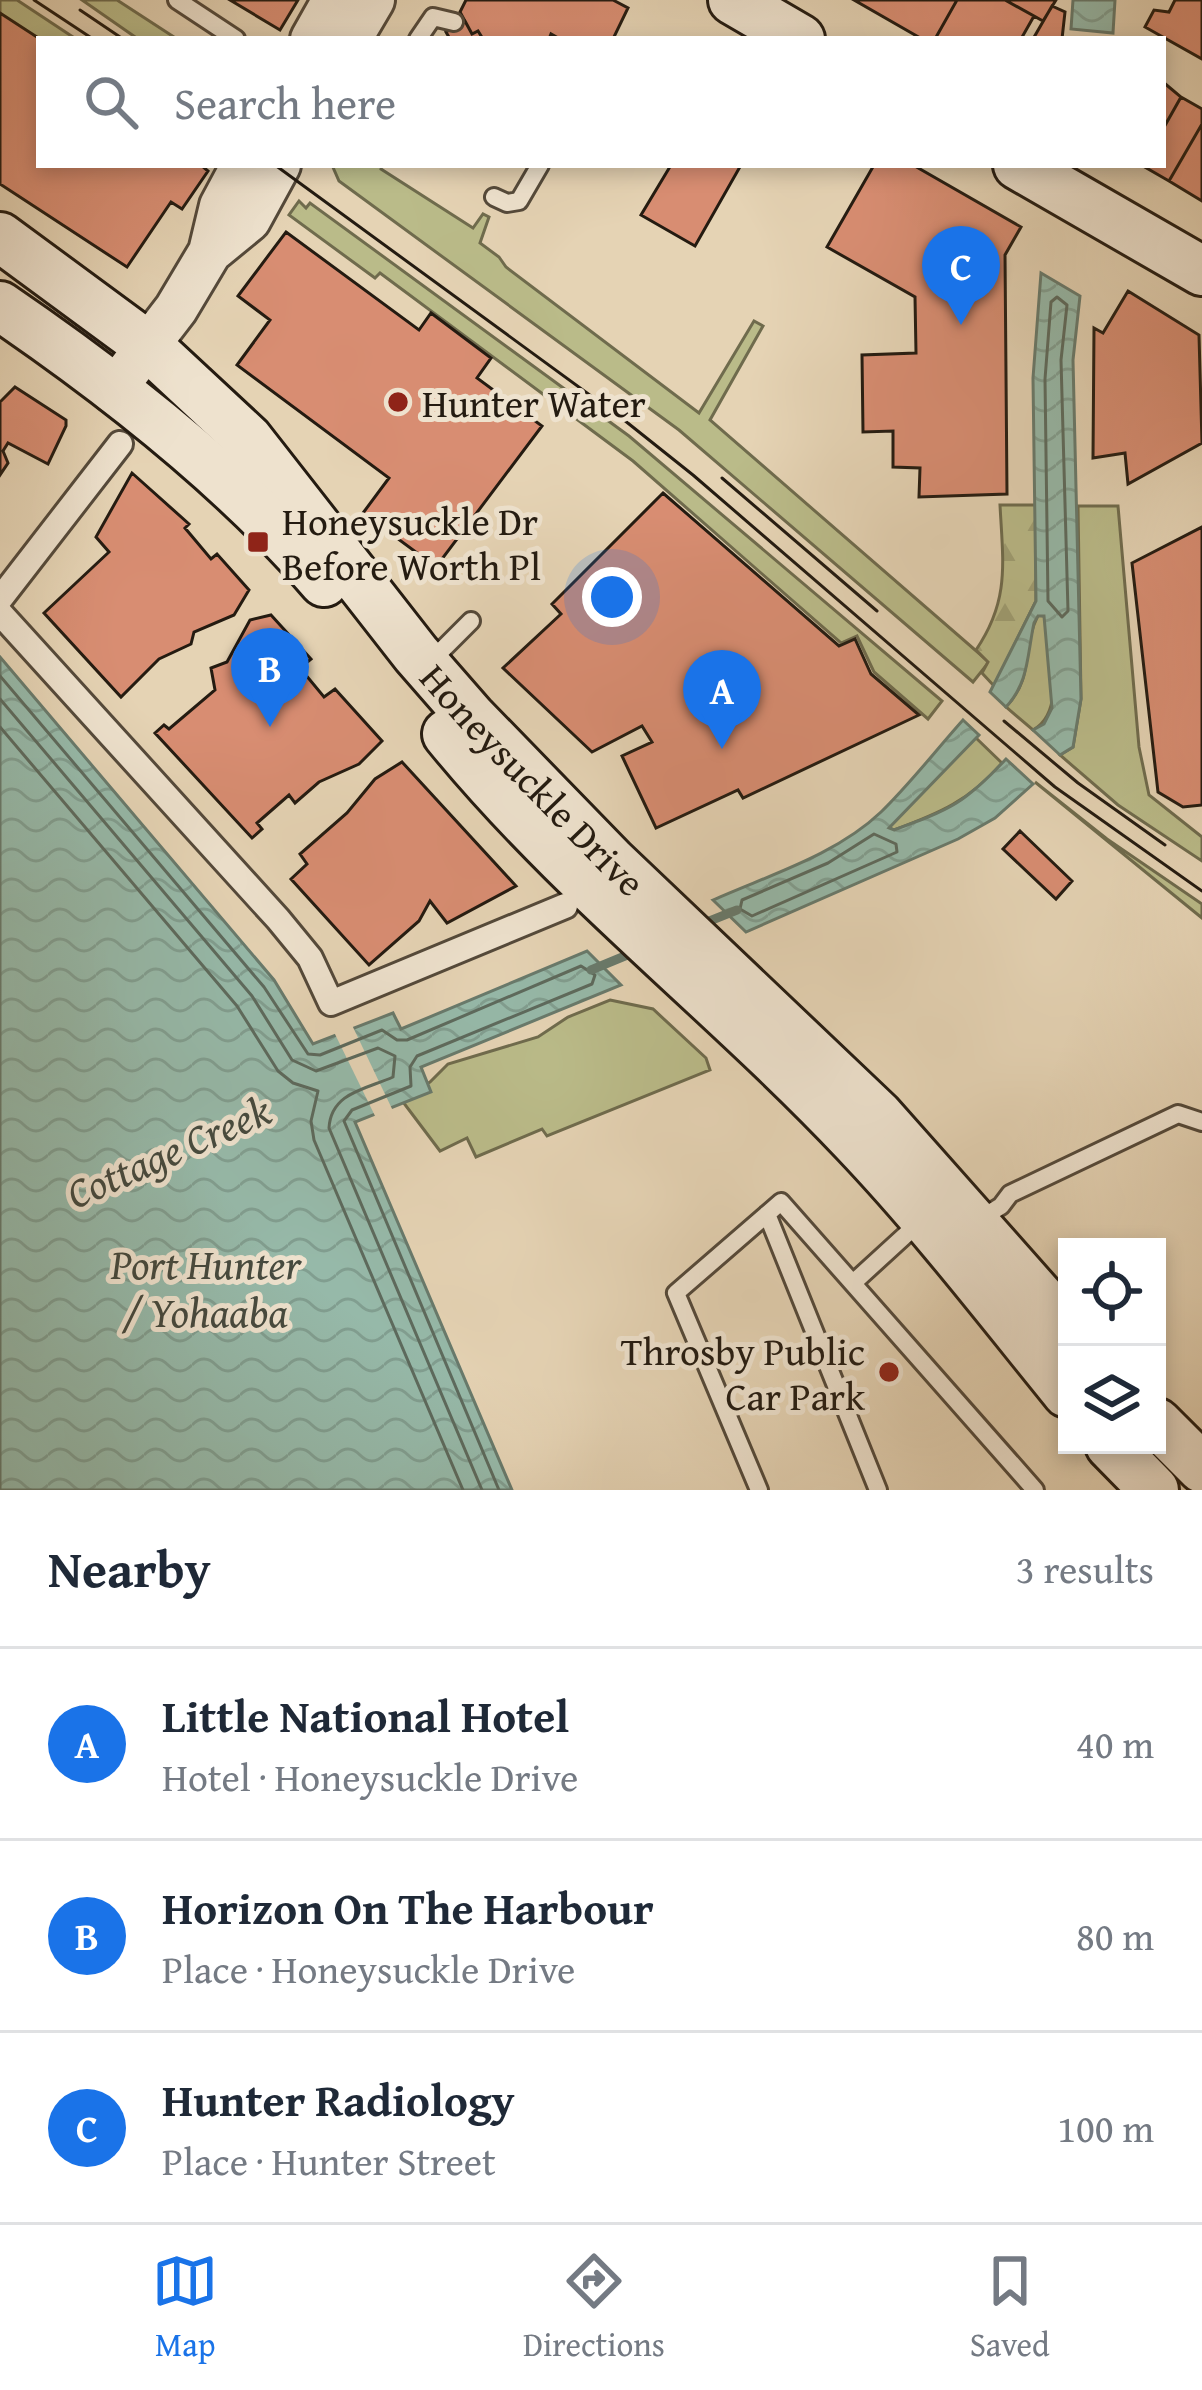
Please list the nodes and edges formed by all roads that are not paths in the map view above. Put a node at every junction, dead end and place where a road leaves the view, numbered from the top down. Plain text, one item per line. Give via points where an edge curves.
1 (177, 0) edge
2 (334, 0) edge
3 (373, 0) edge
4 (733, 0) edge
5 (454, 22) dead end
6 (231, 36) edge
7 (314, 36) edge
8 (352, 36) edge
9 (420, 36) edge
10 (795, 36) edge
11 (241, 168) edge
12 (277, 168) edge
13 (538, 168) edge
14 (1023, 168) edge
15 (494, 197) dead end
16 (0, 237) edge
17 (210, 252) junction
18 (1202, 271) edge
19 (0, 306) edge
20 (148, 346) junction
21 (113, 391) junction
22 (120, 444) dead end
23 (0, 599) edge
24 (0, 613) edge
25 (471, 621) dead end
26 (427, 666) junction
27 (565, 906) dead end
28 (639, 911) junction
29 (696, 967) junction
30 (1201, 1121) edge
31 (767, 1214) junction
32 (924, 1218) junction
33 (975, 1222) junction
34 (853, 1283) junction
35 (1058, 1318) edge
36 (1058, 1382) edge
37 (1166, 1432) edge
38 (1119, 1454) edge
39 (1202, 1468) edge
40 (759, 1490) edge
41 (878, 1490) edge
42 (1035, 1490) edge
43 (1154, 1490) edge

1 - 6 lane
2 - 7 street
3 - 8 street
4 - 10 main road
5 - 9 lane via 434,17
11 - 17 street via 220,206
12 - 17 street via 248,220
13 - 15 lane via 519,201
14 - 18 main road
16 - 20 main road, Honeysuckle Drive
17 - 20 street
19 - 21 main road, Honeysuckle Drive
20 - 21 street
20 - 26 main road, Honeysuckle Drive via 248,439
21 - 28 main road, Honeysuckle Drive via 285,536 521,819
22 - 23 street
24 - 27 street via 278,919 310,958 331,1003
25 - 26 lane
26 - 28 main road, Honeysuckle Drive
28 - 29 main road, Honeysuckle Drive
29 - 32 main road, Honeysuckle Drive
29 - 33 main road, Honeysuckle Drive via 878,1114
30 - 33 lane via 1178,1114 1010,1194
31 - 34 lane via 782,1202
31 - 40 lane via 676,1293
31 - 41 lane
32 - 34 lane
32 - 36 main road, Honeysuckle Drive
33 - 35 main road, Honeysuckle Drive
34 - 42 lane
37 - 39 main road
38 - 43 main road

